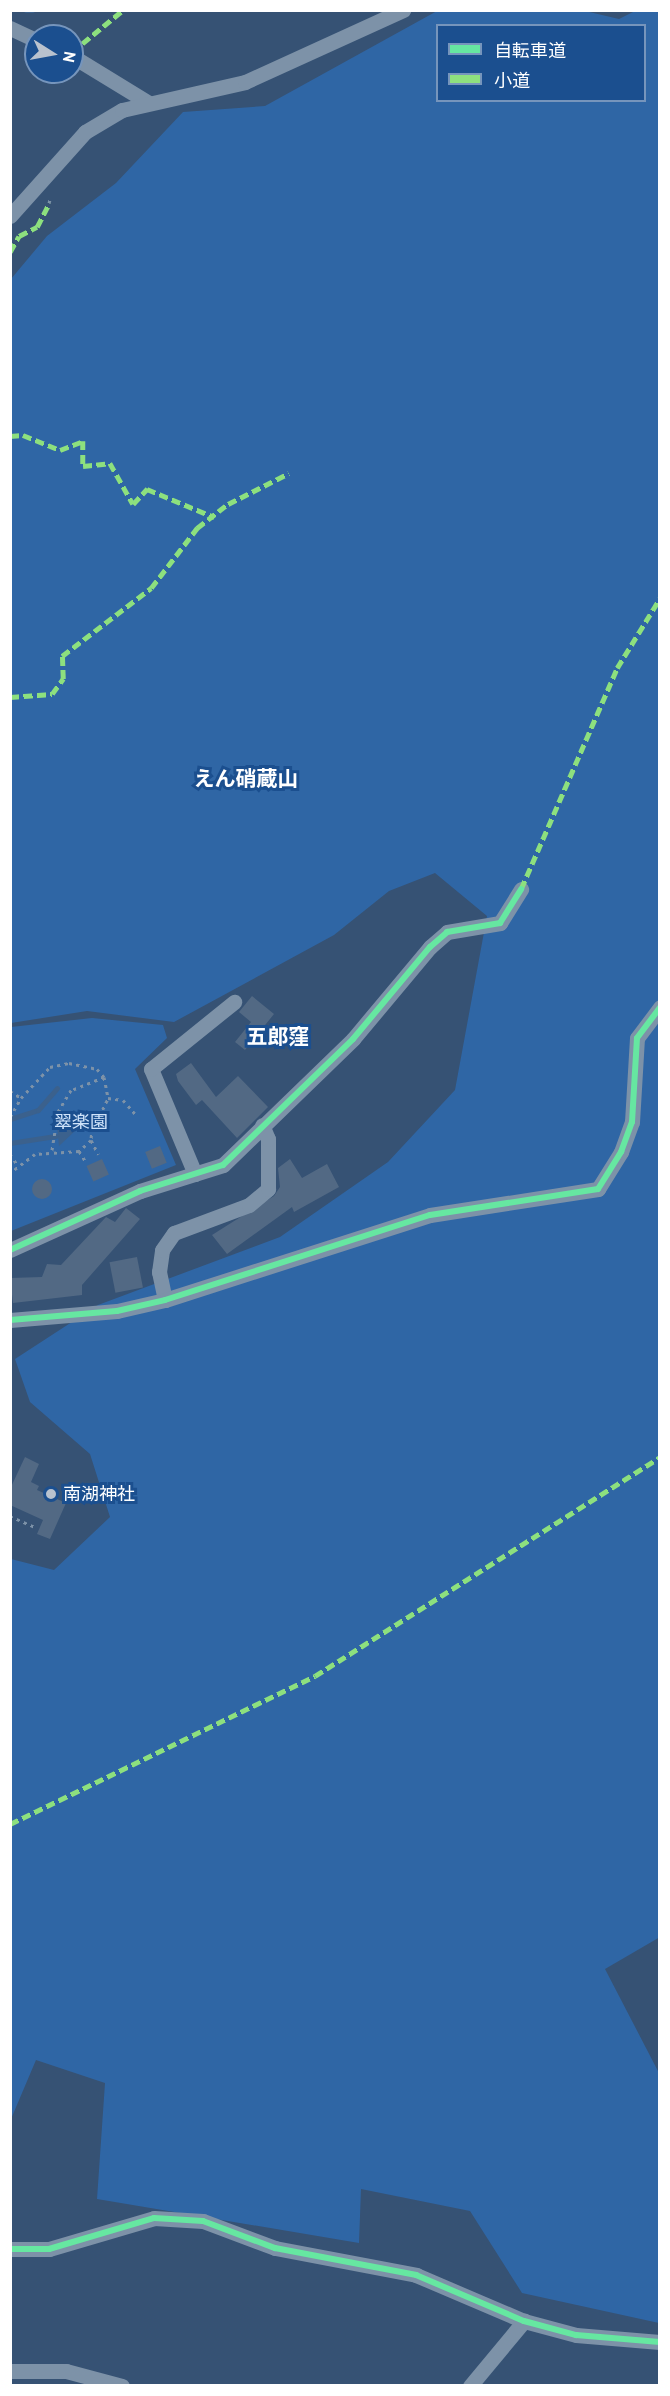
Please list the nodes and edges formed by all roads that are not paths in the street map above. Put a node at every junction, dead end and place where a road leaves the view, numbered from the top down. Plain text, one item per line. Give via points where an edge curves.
1 (403, 10) edge
2 (10, 28) edge
3 (24, 34) edge
4 (84, 63) edge
5 (147, 102) junction
6 (10, 216) edge
7 (521, 889) dead end
8 (234, 1002) dead end
9 (660, 1007) edge
10 (262, 1125) junction
11 (195, 1173) junction
12 (10, 1250) edge
13 (165, 1300) junction
14 (10, 1320) edge
15 (10, 2249) edge
16 (524, 2321) junction
17 (660, 2342) edge
18 (10, 2371) edge
19 (122, 2385) edge
20 (470, 2385) edge

1 - 5 street via 245,82
2 - 3 street
4 - 5 street
5 - 6 street via 85,132
7 - 10 street via 500,923 447,932 430,946 353,1039
8 - 11 street via 151,1069
9 - 13 street via 637,1038 632,1122 621,1152 598,1189 430,1215
10 - 11 street via 223,1165
10 - 13 street via 268,1139 268,1189 249,1205 174,1233 162,1250 159,1272
11 - 12 street via 140,1191
13 - 14 street via 117,1311
15 - 16 street via 49,2249 154,2218 203,2221 275,2248 416,2275
16 - 17 street via 576,2335
16 - 20 street
18 - 19 street via 66,2371

